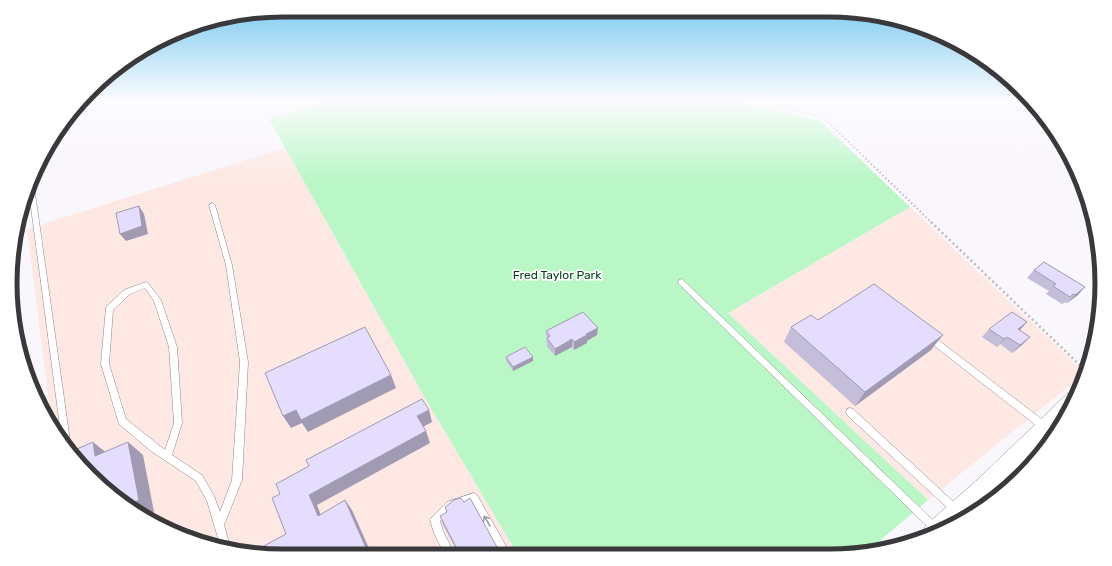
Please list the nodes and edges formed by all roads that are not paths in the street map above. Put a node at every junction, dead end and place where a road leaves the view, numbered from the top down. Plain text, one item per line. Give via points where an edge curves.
1 (32, 194) edge
2 (212, 205) dead end
3 (681, 282) dead end
4 (922, 332) edge
5 (850, 412) dead end
6 (1058, 417) edge
7 (1047, 428) junction
8 (65, 436) edge
9 (167, 457) junction
10 (959, 512) junction
11 (951, 520) edge
12 (219, 525) junction
13 (932, 528) edge
14 (224, 542) edge
15 (447, 549) edge
16 (503, 549) edge

1 - 8 lane
2 - 12 lane via 229,265 244,362 237,480
3 - 13 lane
4 - 7 lane
5 - 10 lane
6 - 7 main road
7 - 10 main road via 985,490
9 - 9 lane via 122,421 105,364 109,309 127,292 146,285 157,300 173,347 178,423
9 - 12 lane via 199,478 211,499
10 - 11 main road
12 - 14 lane
16 -> 15 lane via 474,498 450,505 435,520

